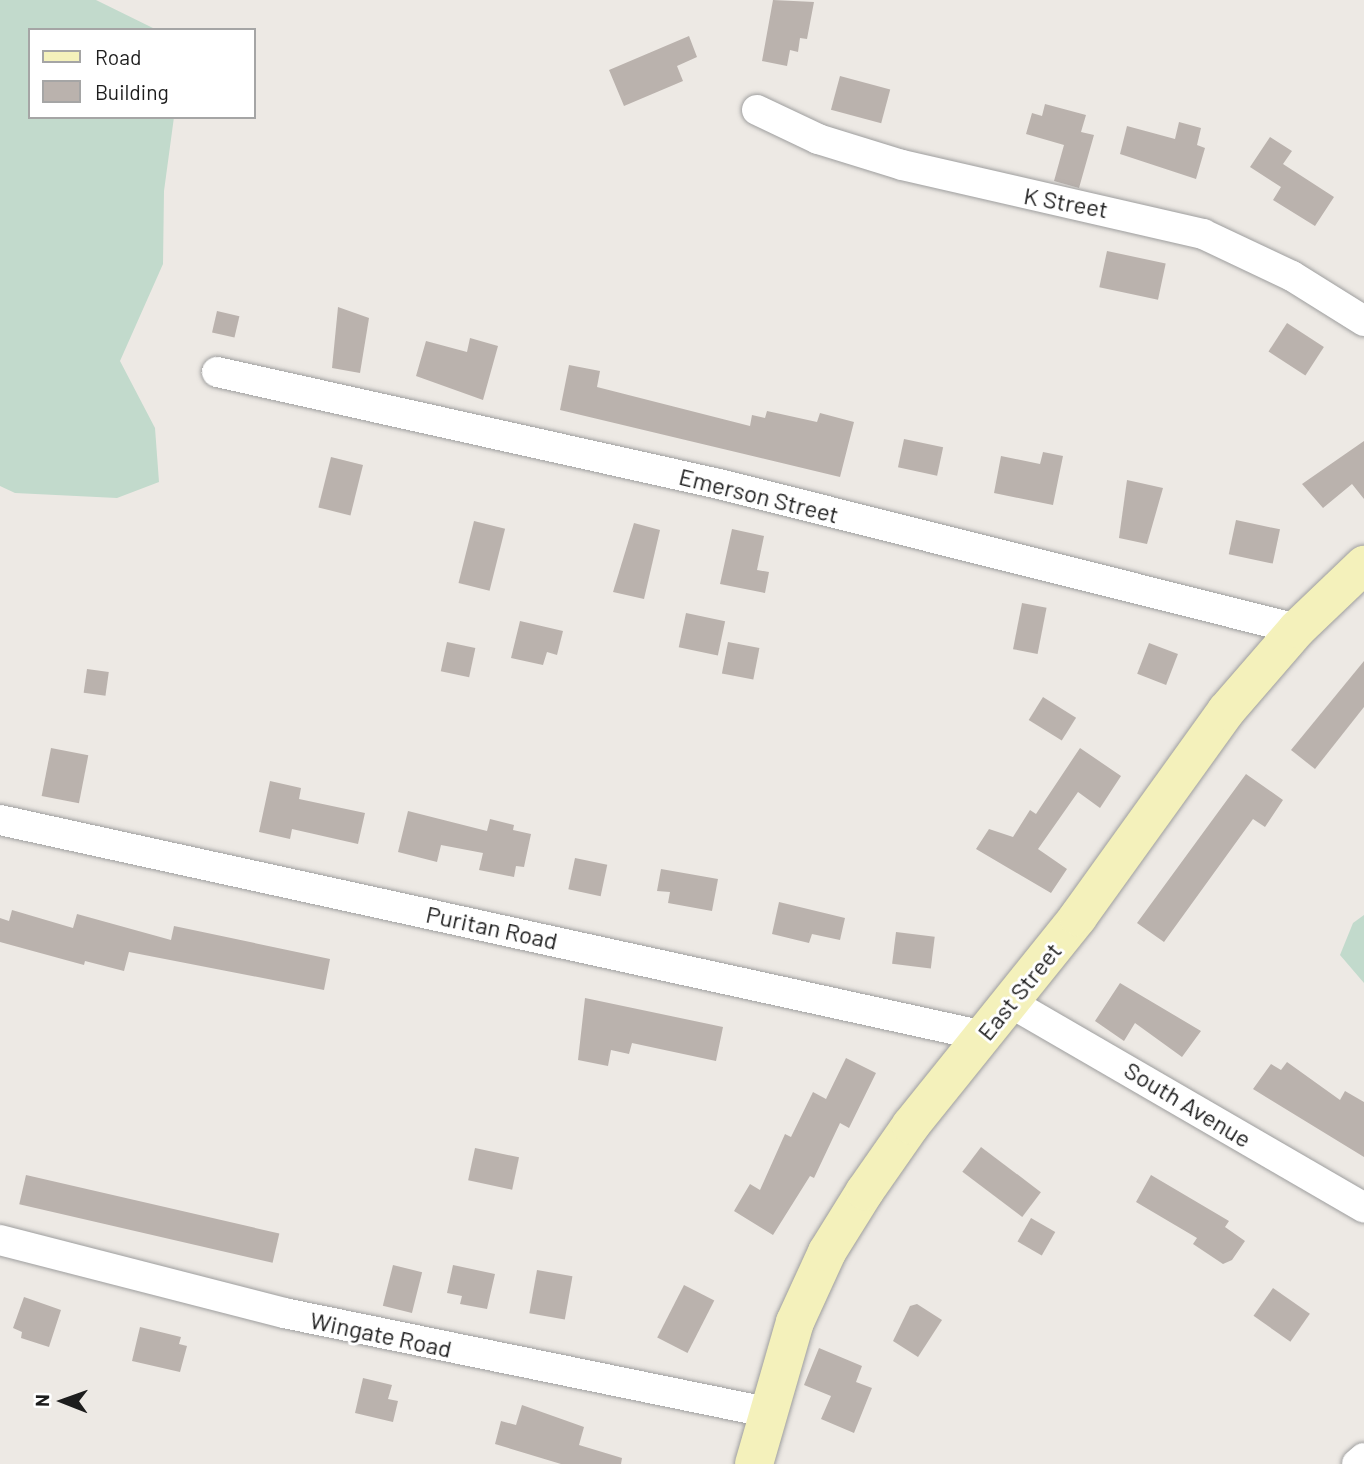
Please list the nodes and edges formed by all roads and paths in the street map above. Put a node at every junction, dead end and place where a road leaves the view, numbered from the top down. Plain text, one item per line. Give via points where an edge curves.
1 (757, 110) dead end
2 (1364, 321) edge
3 (217, 372) dead end
4 (1364, 565) edge
5 (1297, 629) junction
6 (0, 820) edge
7 (1011, 1003) junction
8 (984, 1036) junction
9 (1364, 1208) edge
10 (0, 1240) edge
11 (766, 1412) junction
12 (1364, 1458) edge
13 (754, 1464) edge
14 (1357, 1464) edge

1 - 2 street, K Street via 818,139 902,165 1203,234 1292,276
3 - 5 street, Emerson Street via 719,484
4 - 5 street, East Street
5 - 7 street, East Street via 1226,711
6 - 8 street, Puritan Road
7 - 8 street, East Street
7 - 9 street, South Avenue
8 - 11 street, East Street via 911,1125 827,1252 795,1322
10 - 11 street, Wingate Road via 284,1313
11 - 13 street, East Street
12 - 14 street

